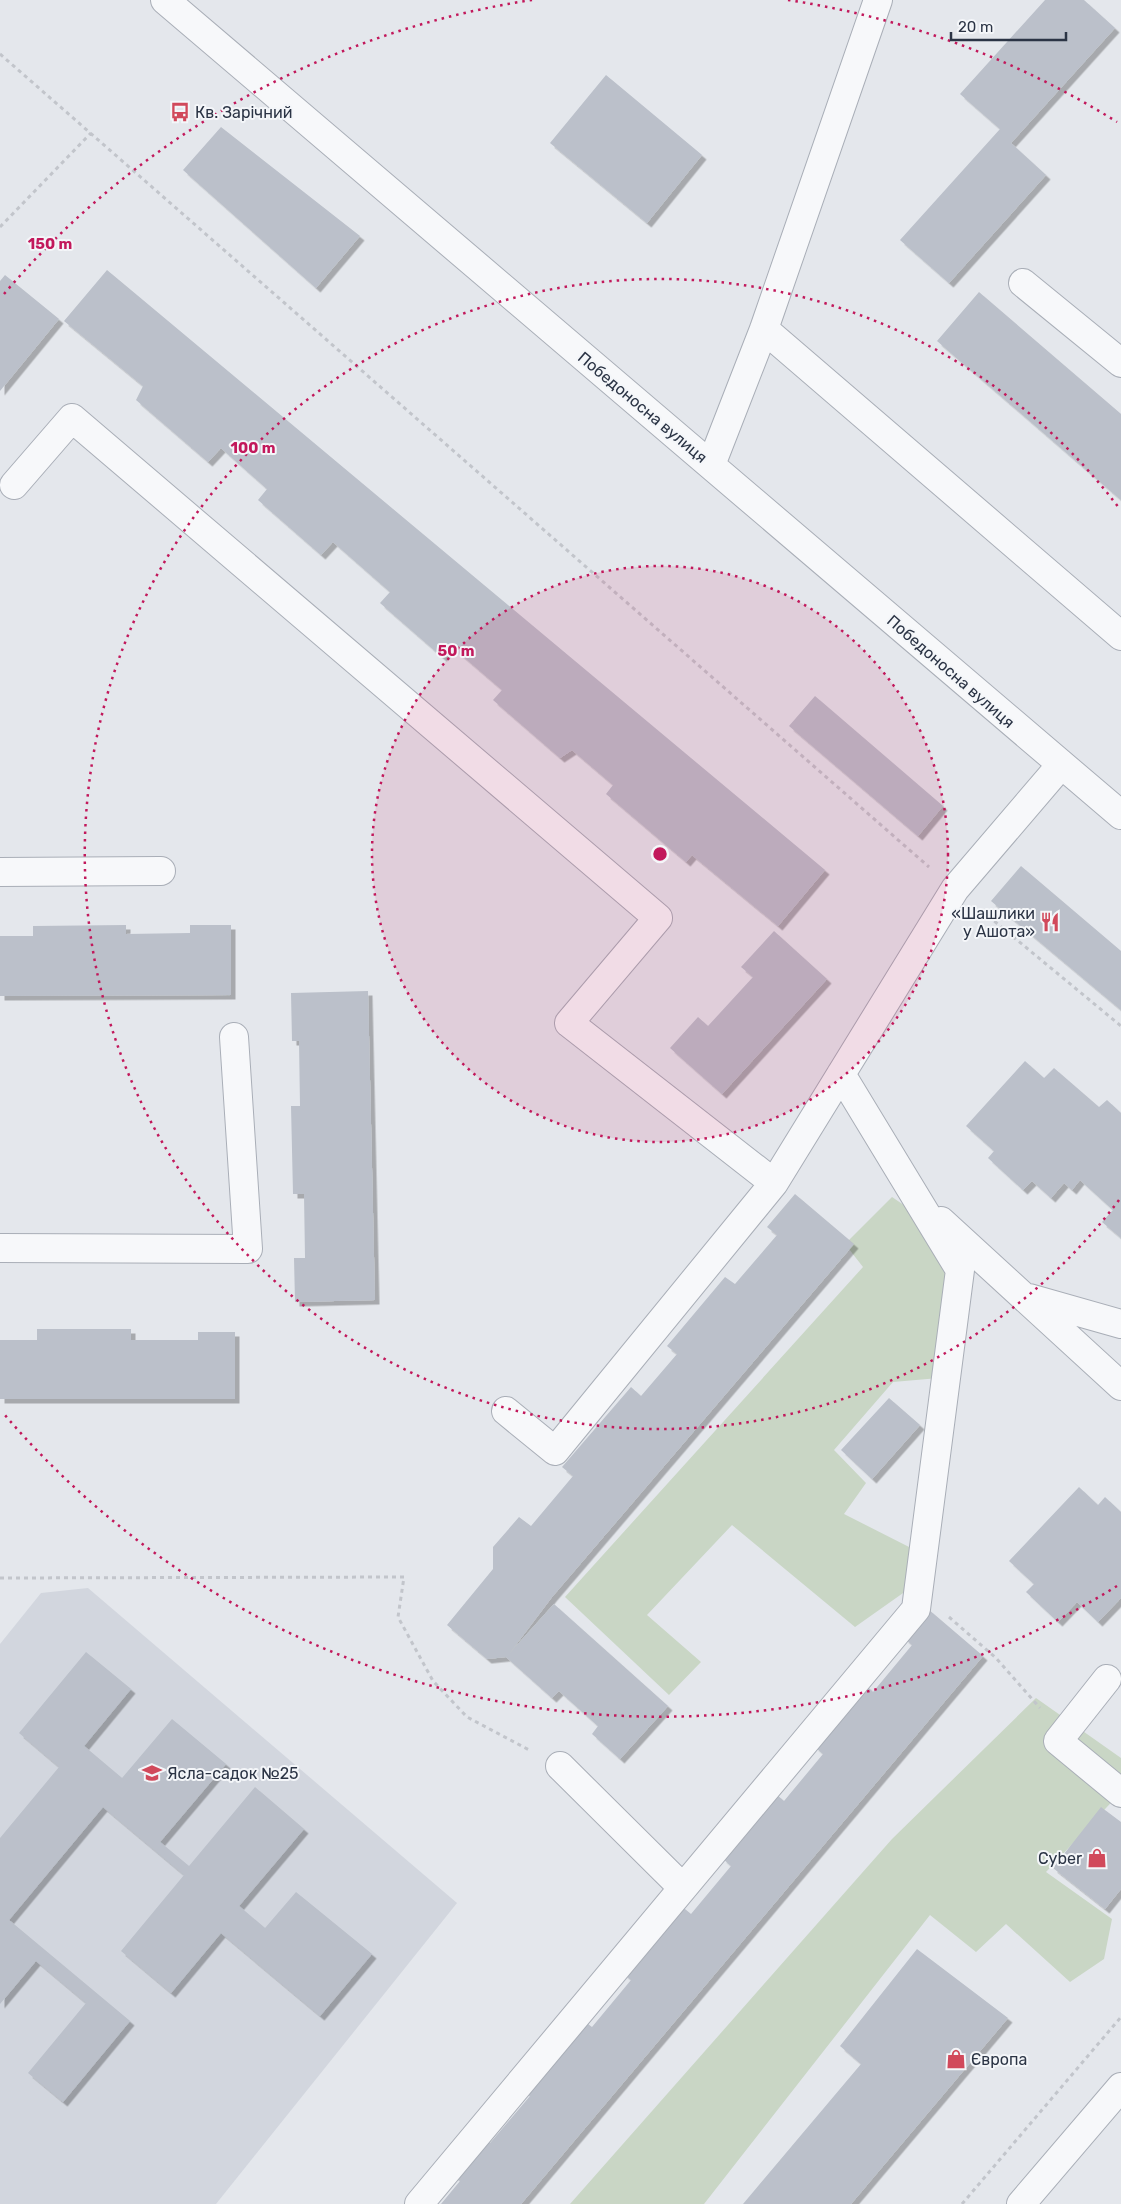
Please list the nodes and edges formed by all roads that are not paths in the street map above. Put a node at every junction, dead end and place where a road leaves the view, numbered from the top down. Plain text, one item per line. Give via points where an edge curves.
1 (165, 0) edge
2 (878, 0) edge
3 (1023, 283) dead end
4 (764, 329) junction
5 (1121, 363) edge
6 (711, 465) junction
7 (14, 486) dead end
8 (1121, 636) edge
9 (1061, 765) junction
10 (1121, 815) edge
11 (161, 871) dead end
12 (0, 872) edge
13 (234, 1037) dead end
14 (841, 1074) junction
15 (774, 1183) junction
16 (918, 1200) junction
17 (0, 1248) edge
18 (1022, 1296) junction
19 (1121, 1324) edge
20 (1121, 1386) edge
21 (506, 1410) dead end
22 (1106, 1679) dead end
23 (560, 1766) road end
24 (1121, 1793) edge
25 (683, 1888) junction
26 (1121, 2087) edge
27 (419, 2204) edge
28 (1021, 2204) edge

1 - 6 street, Победоносна вулиця
2 - 4 street
3 - 5 street
4 - 6 street
4 - 8 street
6 - 9 street, Победоносна вулиця
7 - 15 street via 72,418 658,918 569,1023
9 - 10 street, Победоносна вулиця
9 - 14 street via 955,889
11 - 12 street
13 - 17 street via 248,1249
14 - 15 street
14 - 16 street
15 - 21 street via 555,1451
16 - 18 street
16 - 25 street via 960,1270 916,1609
18 - 19 street
18 - 20 street
22 - 24 street via 1058,1741
23 - 25 street
25 - 27 street
26 - 28 street

